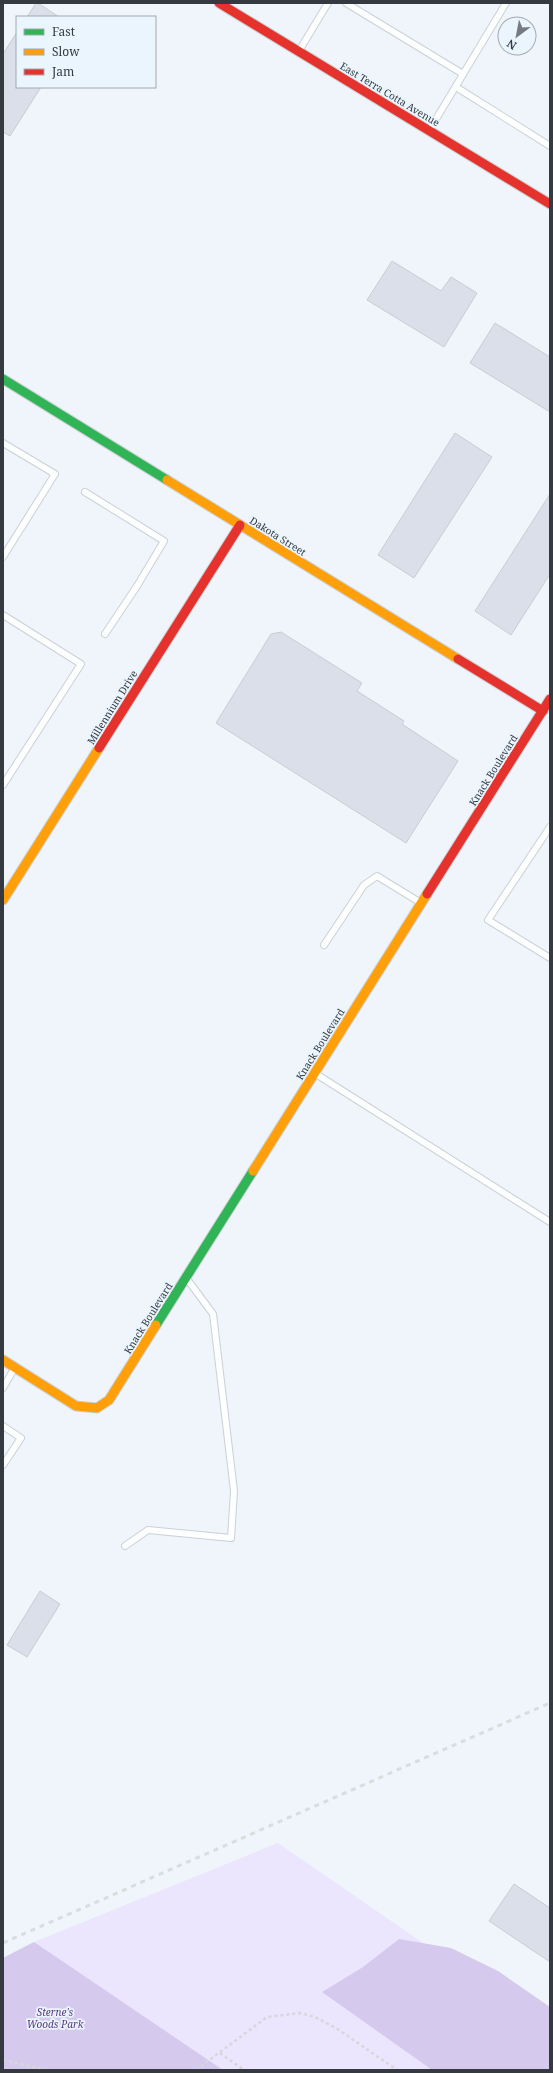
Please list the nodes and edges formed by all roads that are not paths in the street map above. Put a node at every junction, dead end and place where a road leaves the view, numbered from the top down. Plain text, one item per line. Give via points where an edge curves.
1 (219, 3) edge
2 (328, 3) edge
3 (346, 3) edge
4 (506, 3) edge
5 (231, 6) edge
6 (299, 52) junction
7 (463, 74) junction
8 (456, 87) junction
9 (429, 131) junction
10 (550, 146) edge
11 (550, 204) edge
12 (3, 379) edge
13 (3, 443) edge
14 (84, 492) dead end
15 (240, 525) junction
16 (3, 556) edge
17 (3, 615) edge
18 (105, 634) dead end
19 (550, 699) edge
20 (542, 711) junction
21 (3, 785) edge
22 (550, 827) edge
23 (3, 900) edge
24 (421, 903) junction
25 (324, 945) dead end
26 (550, 958) edge
27 (314, 1073) junction
28 (550, 1222) edge
29 (186, 1278) junction
30 (3, 1360) edge
31 (15, 1368) junction
32 (3, 1388) edge
33 (3, 1426) edge
34 (3, 1465) edge
35 (125, 1546) dead end

1 - 5 street, East Terra Cotta Avenue
2 - 6 lane
3 - 7 lane
4 - 7 lane
5 - 6 street, East Terra Cotta Avenue
6 - 9 street, East Terra Cotta Avenue
7 - 8 lane
8 - 9 lane
8 - 10 lane
9 - 11 street, East Terra Cotta Avenue
12 - 15 street, Dakota Street
13 - 16 lane via 55,474
14 - 18 lane via 164,541 138,586
15 - 20 street, Dakota Street
15 - 23 street, Millennium Drive
17 - 21 lane via 82,664
19 - 20 street, Knack Boulevard
20 - 24 street, Knack Boulevard
22 - 26 lane via 488,920
24 - 25 lane via 377,876 364,885
24 - 27 street, Knack Boulevard
27 - 28 lane
27 - 29 street, Knack Boulevard
29 - 31 street, Knack Boulevard via 109,1400 97,1408 76,1406
29 - 35 lane via 213,1314 234,1491 230,1538 148,1530
30 - 31 street
31 - 32 lane
33 - 34 lane via 21,1438

